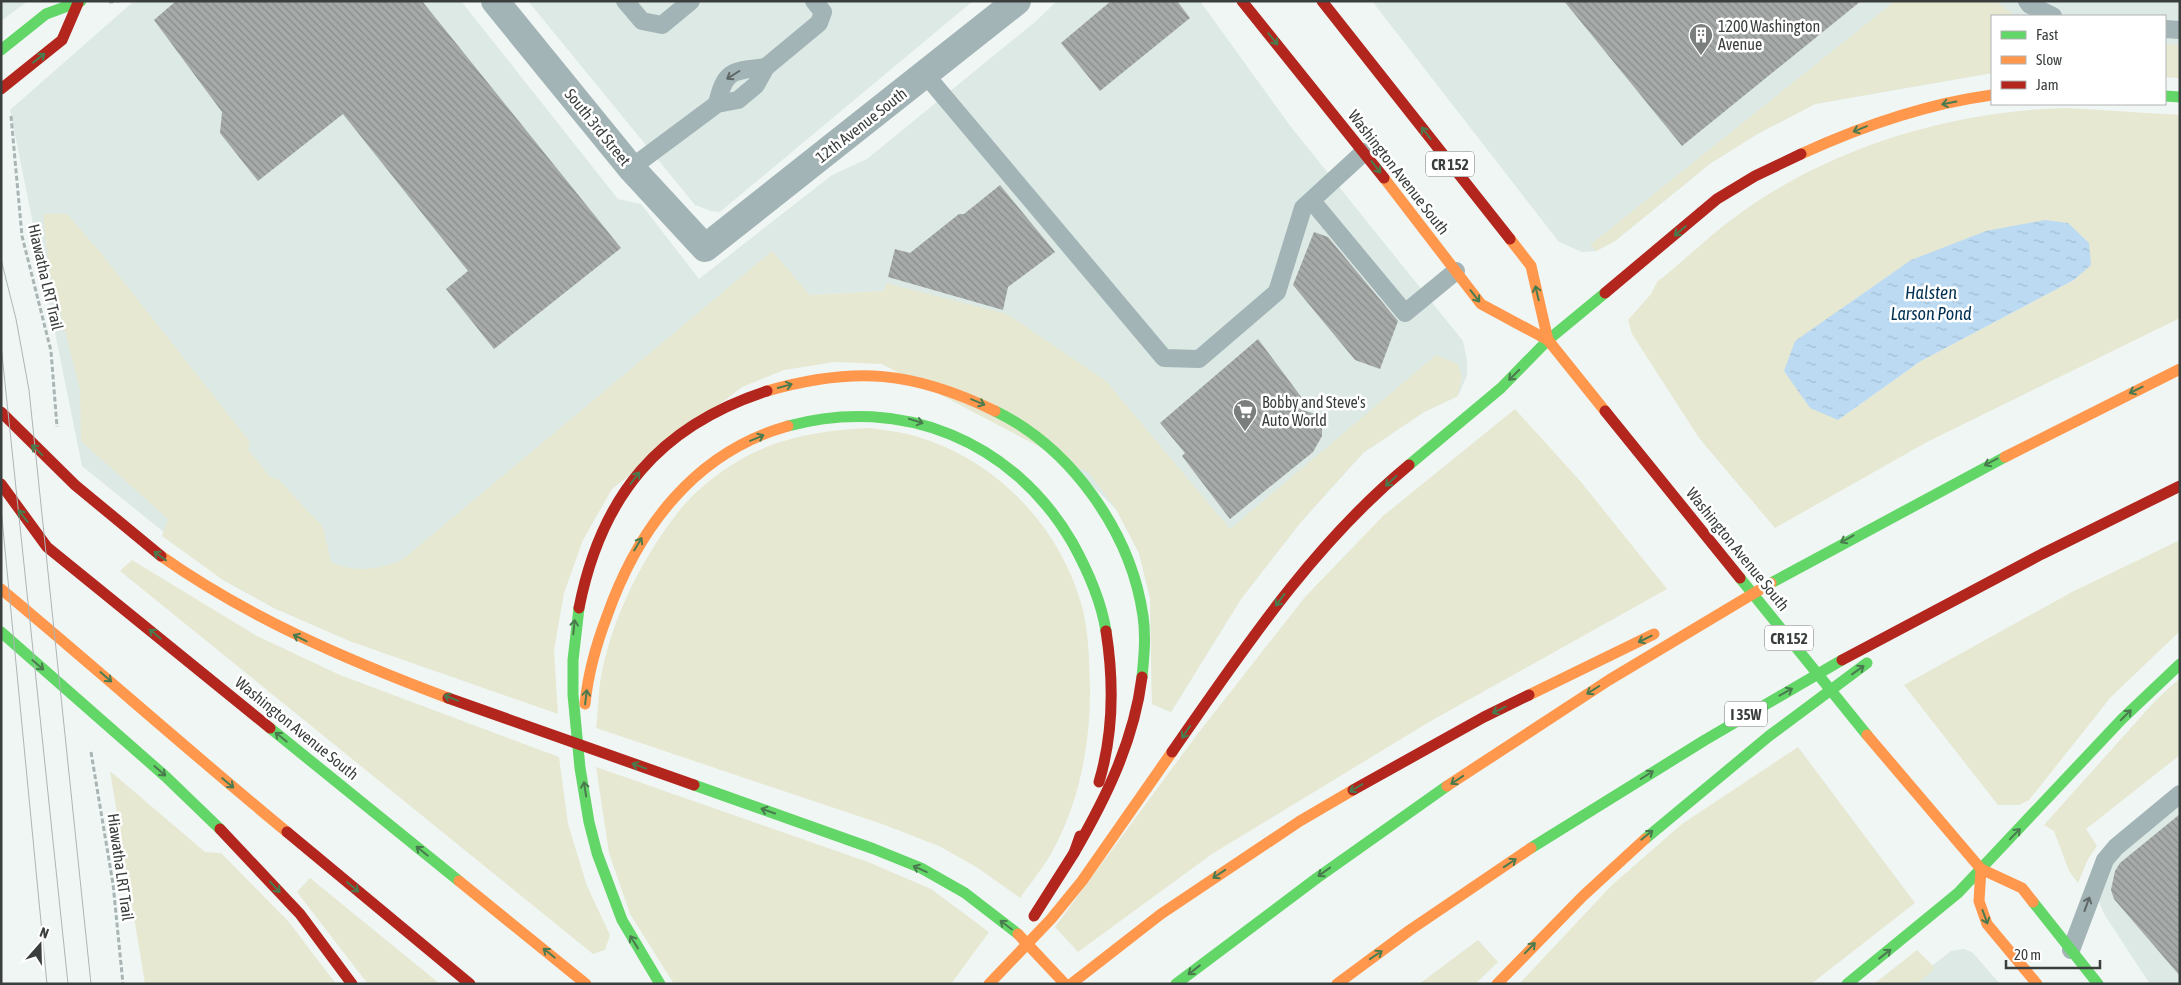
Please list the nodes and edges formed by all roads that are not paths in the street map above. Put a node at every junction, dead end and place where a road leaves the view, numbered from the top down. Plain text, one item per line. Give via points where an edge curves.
1 (495, 1) edge
2 (625, 1) edge
3 (691, 1) edge
4 (814, 1) edge
5 (1016, 1) edge
6 (1242, 1) edge
7 (1314, 1) edge
8 (1322, 1) edge
9 (2027, 1) edge
10 (80, 2) edge
11 (2051, 15) edge
12 (2166, 29) edge
13 (2180, 30) edge
14 (1357, 46) junction
15 (1, 50) edge
16 (925, 74) junction
17 (1, 89) edge
18 (1991, 95) edge
19 (2166, 96) edge
20 (2180, 97) edge
21 (1364, 152) junction
22 (631, 168) junction
23 (1312, 200) junction
24 (705, 248) joint
25 (1456, 271) junction
26 (1548, 340) junction
27 (2180, 369) edge
28 (1, 412) edge
29 (1, 484) edge
30 (2180, 486) edge
31 (1830, 549) junction
32 (1978, 586) junction
33 (1, 589) edge
34 (1697, 613) dead end
35 (1662, 630) dead end
36 (1, 632) edge
37 (2180, 664) edge
38 (580, 763) junction
39 (2180, 794) edge
40 (1074, 853) junction
41 (1981, 869) junction
42 (2071, 950) junction
43 (1000, 972) junction
44 (352, 984) edge
45 (470, 984) edge
46 (586, 984) edge
47 (660, 984) edge
48 (989, 984) edge
49 (1065, 984) edge
50 (1071, 984) edge
51 (1176, 984) edge
52 (1337, 984) edge
53 (1497, 984) edge
54 (1847, 984) edge
55 (2037, 984) edge
56 (2098, 984) edge

1 - 22 street, South 3rd Street
2 - 3 lane via 642,21 662,25
4 - 22 lane via 823,12 819,23 766,67 736,71 722,82 717,104
5 - 16 street, 12th Avenue South
6 -> 21 main road, Washington Avenue South / CR 152
7 - 14 main road
8 - 14 main road, Washington Avenue South / CR 152
9 - 11 lane
10 - 15 main road via 46,14
17 -> 10 main road via 62,40
12 - 13 lane
26 -> 14 main road, Washington Avenue South / CR 152 via 1531,266
16 - 23 lane via 1164,358 1199,359 1277,292 1303,208
16 - 24 street, 12th Avenue South
18 -> 26 main road via 1906,112 1771,166 1717,199
19 - 20 main road
21 - 23 lane
21 -> 25 main road, Washington Avenue South / CR 152
22 - 24 street, South 3rd Street
23 - 25 lane via 1406,313
25 -> 26 main road, Washington Avenue South / CR 152 via 1481,304
26 - 41 main road, Washington Avenue South / CR 152 via 1891,765
26 -> 43 main road via 1501,388 1364,506 1309,564 1234,662 1082,881
27 -> 31 main road via 2000,458
49 -> 28 main road via 1016,932 963,892 926,871 874,849 496,716 337,656 267,622 156,553 33,446
46 -> 29 main road, Washington Avenue South via 47,546
30 - 32 main road, I 35W
31 - 34 main road
31 -> 51 main road via 1682,635 1544,722 1348,855
52 -> 32 main road, I 35W via 1586,813 1748,713
53 -> 32 main road via 1628,851 1736,763 1882,653
33 -> 45 main road via 177,741
35 -> 50 main road via 1484,717 1300,821 1161,914
36 -> 44 main road via 165,776 230,839 300,914
41 -> 37 main road via 2122,719
38 -> 40 main road via 592,656 619,580 659,513 720,456 793,424 868,415 907,419 966,440 1024,478 1055,513 1076,545 1094,584 1107,630 1112,702 1102,774
38 -> 40 main road via 571,662 575,618 602,533 621,497 648,461 676,436 721,408 762,392 807,380 846,376 920,381 993,409 1055,450 1111,525 1138,586 1144,627 1137,709 1120,768
47 -> 38 main road via 626,928 593,841
42 -> 39 lane via 2105,860
40 - 43 main road
41 - 42 main road, Washington Avenue South / CR 152 via 2022,888
54 -> 41 main road via 1936,914
41 -> 55 main road via 1979,901 1987,924
42 - 56 main road, Washington Avenue South / CR 152
43 - 48 main road

